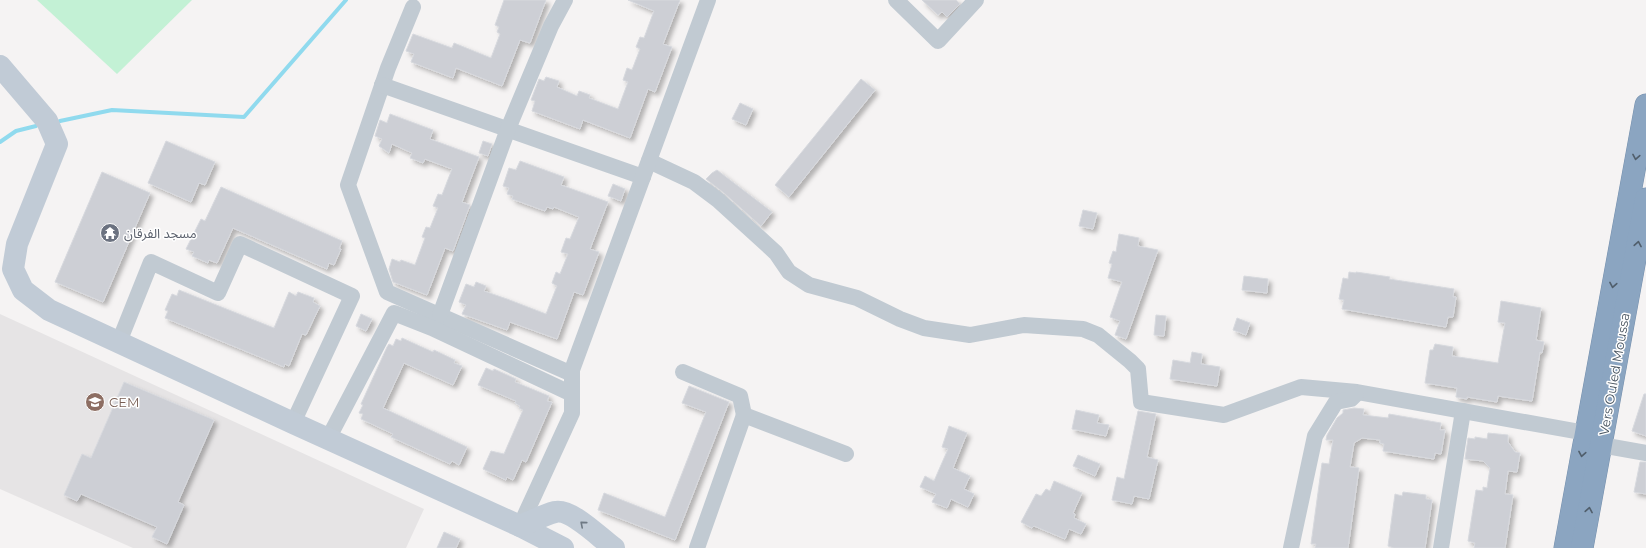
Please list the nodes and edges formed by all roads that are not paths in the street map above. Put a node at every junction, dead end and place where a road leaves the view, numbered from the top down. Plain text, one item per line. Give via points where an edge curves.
1 (565, 0) edge
2 (708, 0) edge
3 (896, 0) edge
4 (976, 0) edge
5 (413, 7) dead end
6 (0, 66) edge
7 (382, 85) junction
8 (1646, 105) edge
9 (508, 129) junction
10 (649, 161) junction
11 (643, 177) junction
12 (1646, 199) edge
13 (440, 315) junction
14 (119, 342) junction
15 (683, 372) dead end
16 (572, 374) junction
17 (1358, 392) junction
18 (572, 394) junction
19 (1463, 411) junction
20 (744, 416) junction
21 (293, 423) junction
22 (328, 439) junction
23 (1593, 439) junction
24 (1646, 453) edge
25 (846, 454) dead end
26 (520, 526) junction
27 (563, 548) edge
28 (614, 548) edge
29 (697, 548) edge
30 (1291, 548) edge
31 (1441, 548) edge
32 (1565, 548) edge
33 (1582, 548) edge

1 - 9 street via 551,26
2 - 10 street
3 - 4 street via 938,41
5 - 7 street
6 - 14 street via 47,121 57,144 17,244 13,269 23,290 49,310
7 - 9 street
7 - 13 street via 348,185 387,292
8 -> 23 highway
9 - 11 street
9 - 13 street
10 - 11 street
10 - 17 street via 694,182 718,200 776,253 789,272 809,285 857,298 924,328 970,335 1024,325 1084,329 1098,335 1138,369 1141,402 1224,415 1301,387
11 - 16 street
23 -> 12 highway, Vers Ouled Moussa
13 - 16 street
14 - 21 street
14 - 21 street via 151,262 218,293 240,244 352,296
15 - 20 street via 740,396
16 - 18 street
17 - 19 street
17 - 30 street via 1351,399 1336,402 1315,436
18 - 22 street via 432,328 394,313
18 - 26 street via 572,414
19 - 23 street
19 - 31 street
20 - 25 street
20 - 29 street
21 - 22 street
22 - 26 street
23 - 24 street
23 -> 32 highway
33 -> 23 highway, Vers Ouled Moussa
26 - 27 street
28 -> 26 street via 577,518 563,512 556,512

